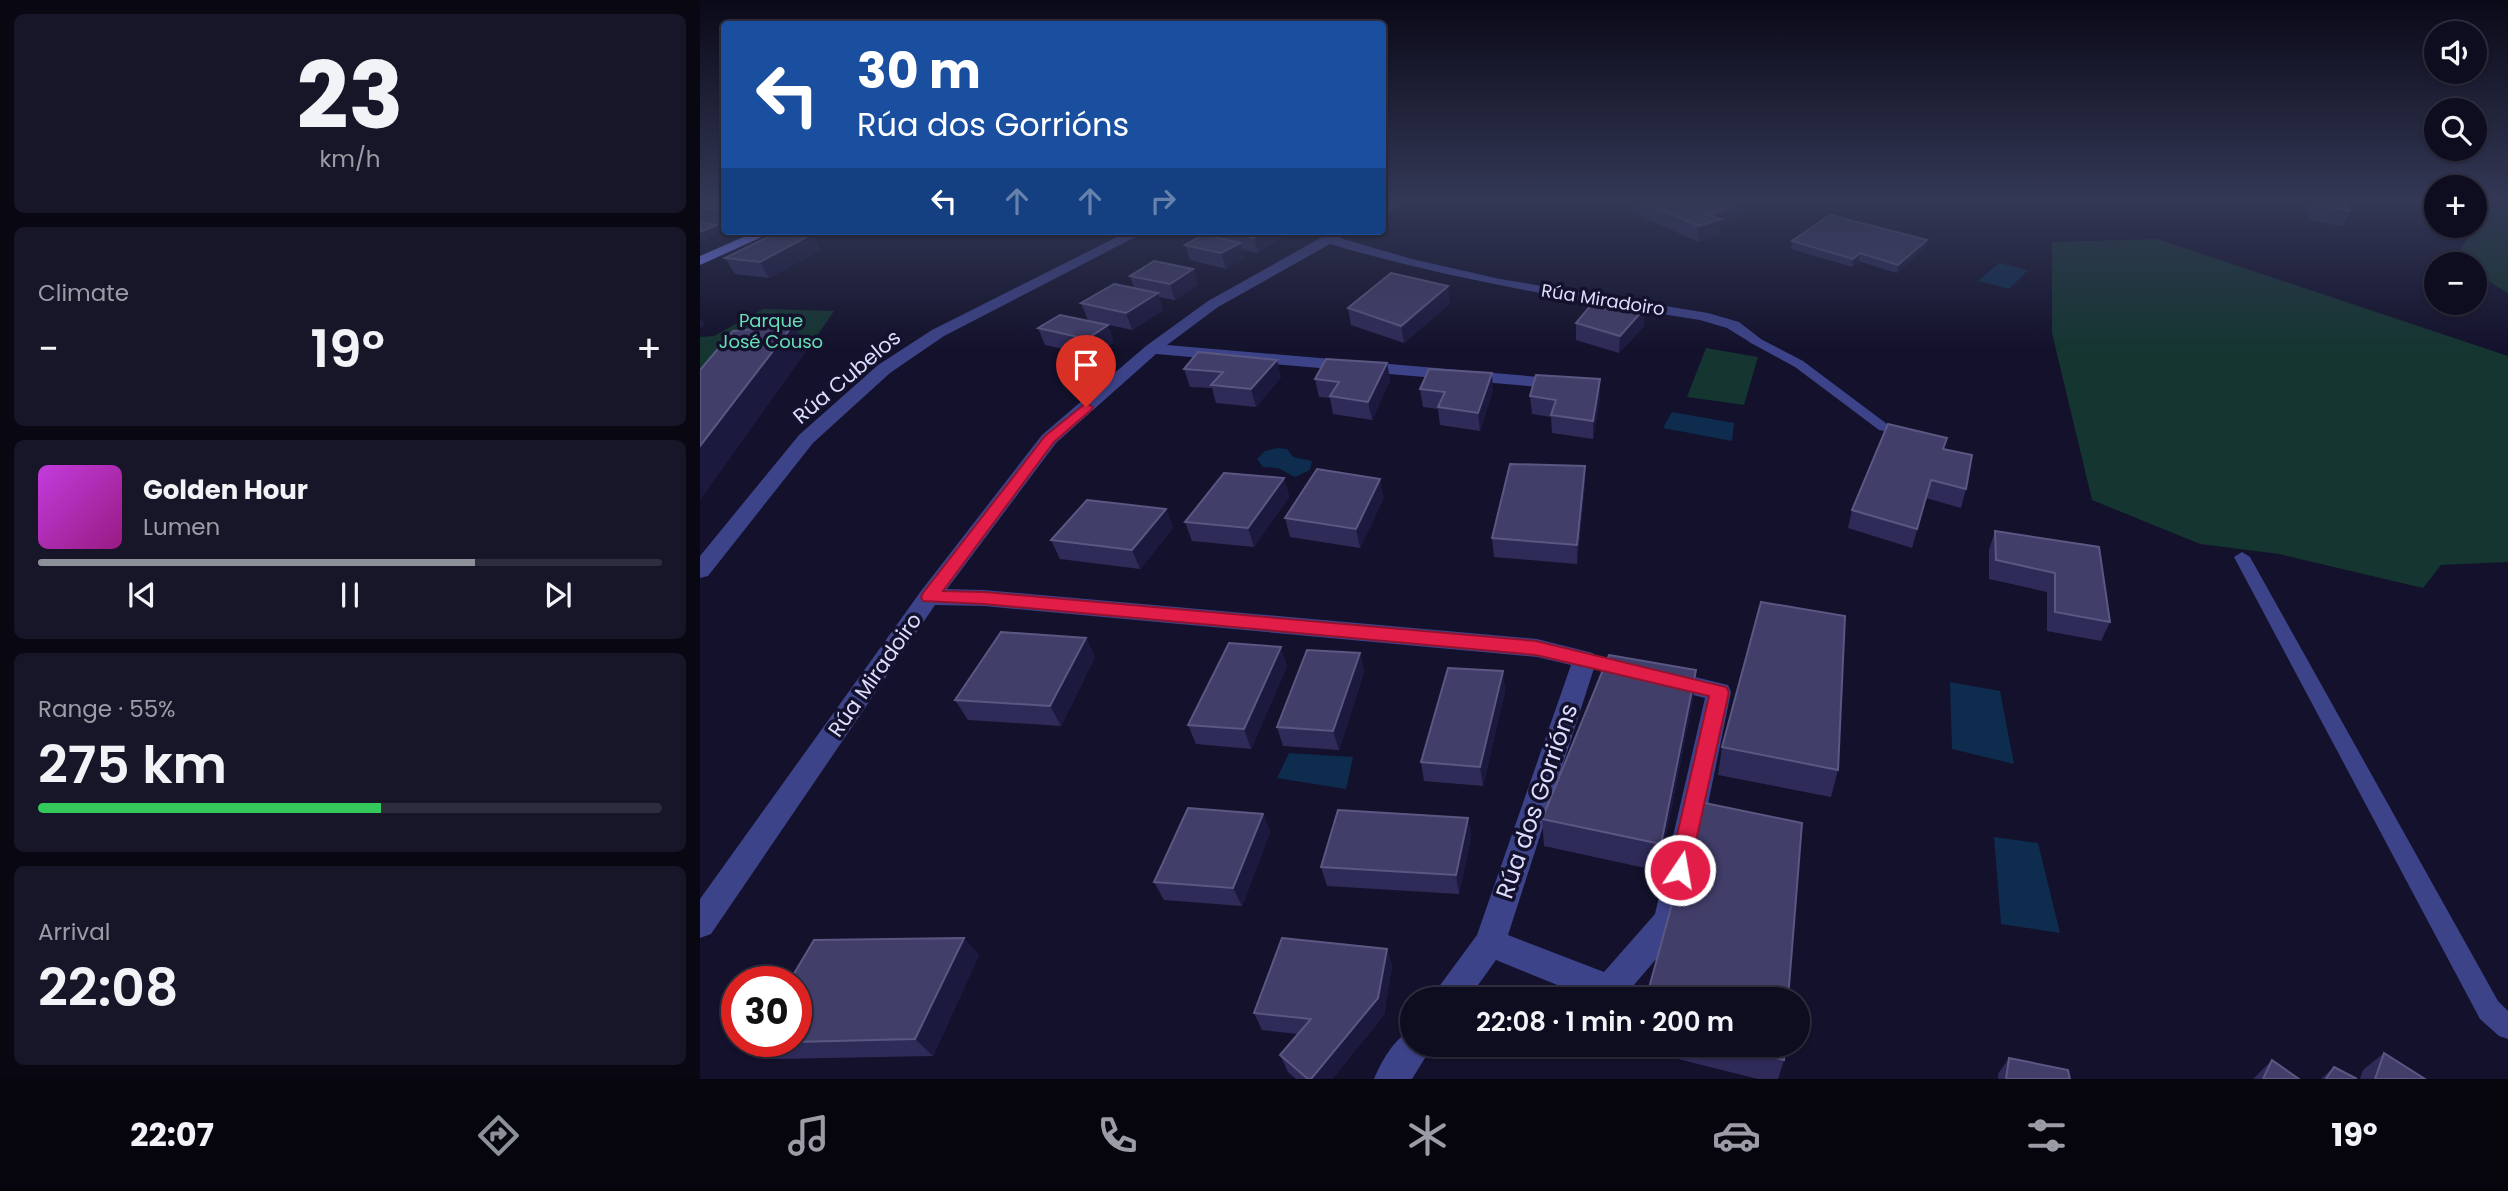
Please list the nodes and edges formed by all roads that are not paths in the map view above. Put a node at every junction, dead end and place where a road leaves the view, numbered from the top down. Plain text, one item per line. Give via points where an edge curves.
1 (724, 250) edge
2 (1102, 250) edge
3 (1308, 250) edge
4 (1376, 250) edge
5 (700, 261) edge
6 (1753, 339) joint
7 (1152, 349) junction
8 (1583, 386) edge
9 (1884, 427) edge
10 (2242, 557) dead end
11 (700, 571) edge
12 (929, 597) junction
13 (1612, 666) junction
14 (700, 924) edge
15 (1490, 943) junction
16 (1458, 987) edge
17 (2508, 1027) edge
18 (1407, 1057) edge
19 (1391, 1079) edge

1 - 5 main road
2 - 11 street, Rúa Cubelos via 938,333 884,369 806,439
3 - 7 street, Rúa Miradoiro via 1213,304
4 - 6 street, Rúa Miradoiro via 1409,263 1500,283 1702,316 1733,325
6 - 9 lane via 1799,364
7 - 8 street
7 - 12 street, Rúa Miradoiro via 1049,439
10 - 17 lane via 2489,1010
12 - 13 street via 984,598 1536,648
12 - 14 street, Rúa Miradoiro
13 - 15 street, Rúa dos Gorrións
13 - 15 street via 1719,692 1669,921 1609,990
15 - 16 street, Rúa dos Gorrións
18 - 19 street

